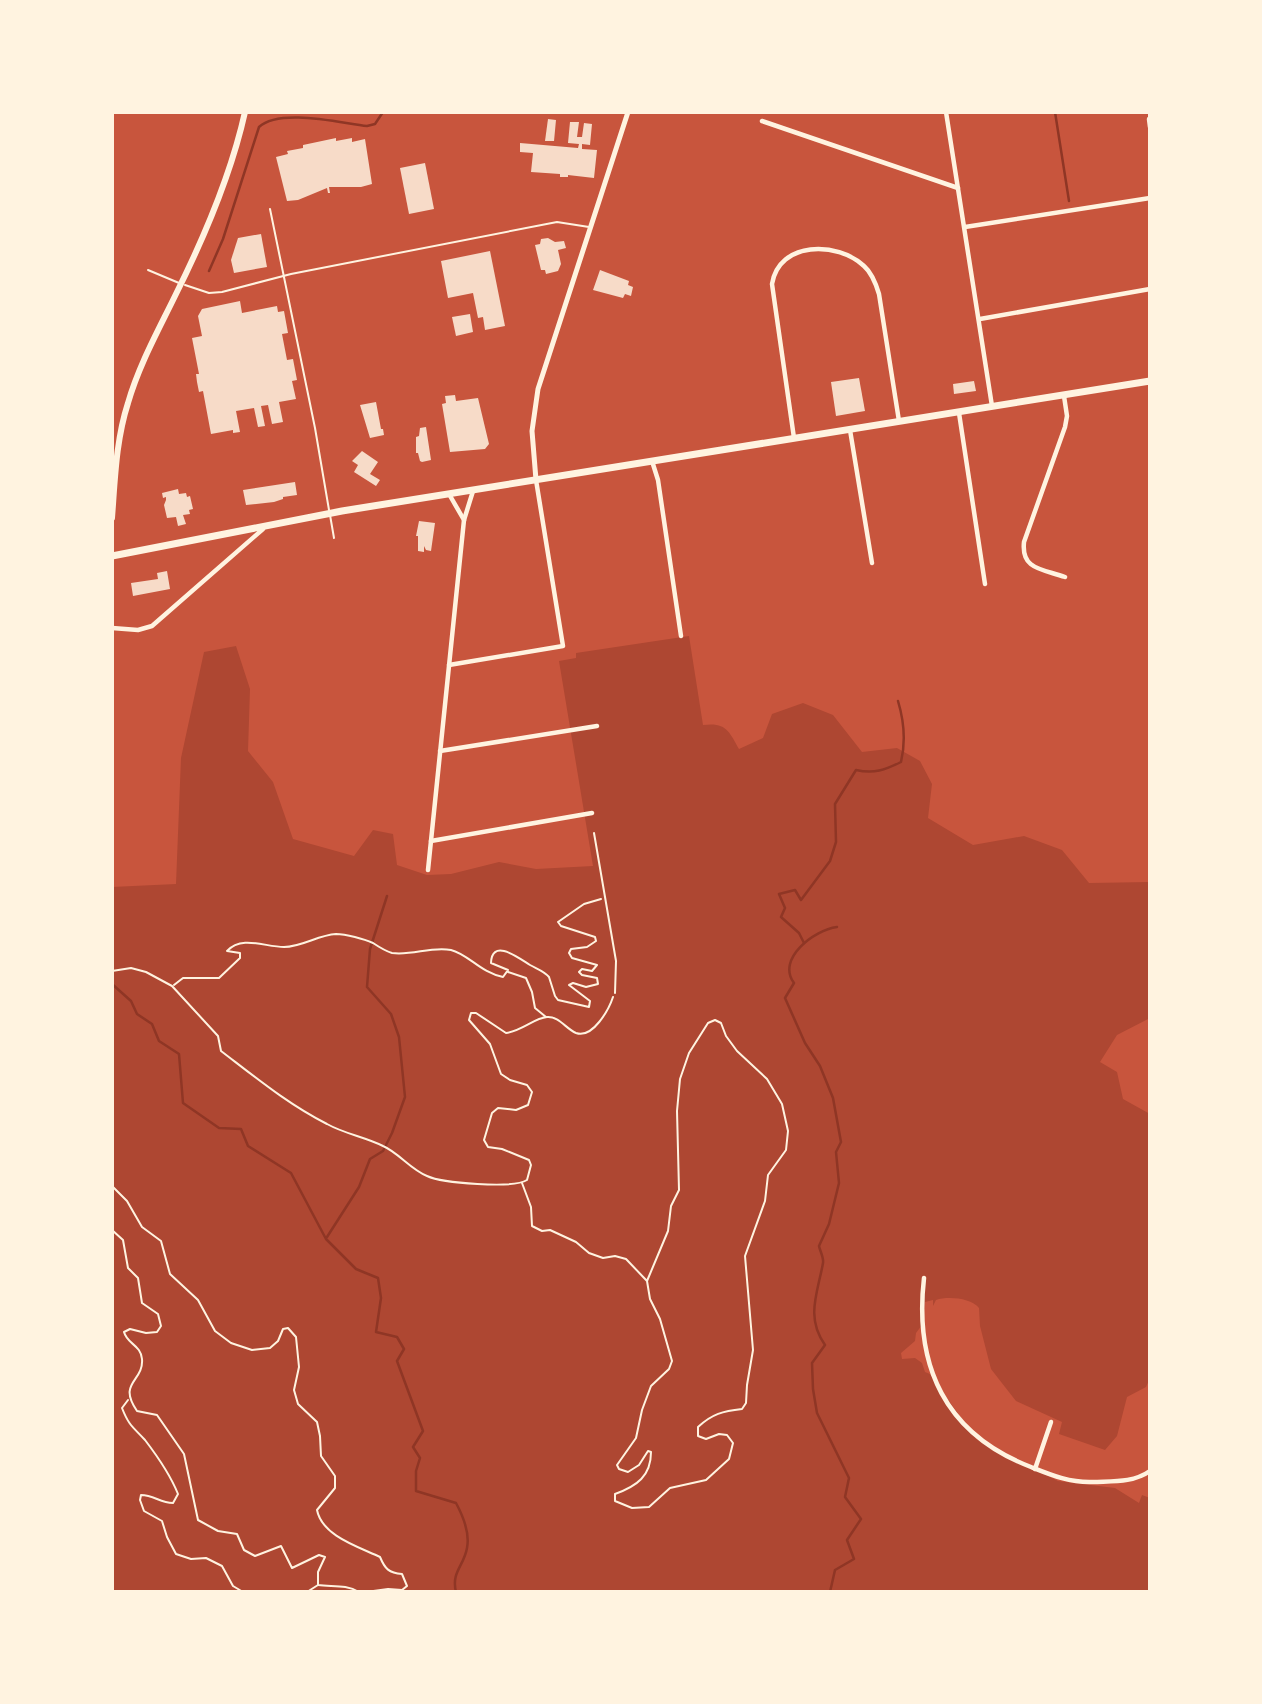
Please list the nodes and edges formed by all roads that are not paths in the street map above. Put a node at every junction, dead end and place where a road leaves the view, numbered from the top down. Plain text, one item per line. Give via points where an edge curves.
1 (245, 112) edge
2 (628, 112) edge
3 (946, 112) edge
4 (1149, 119) edge
5 (762, 121) dead end
6 (1150, 127) edge
7 (958, 188) junction
8 (1150, 198) edge
9 (270, 209) dead end
10 (965, 227) junction
11 (590, 228) junction
12 (148, 270) dead end
13 (284, 276) junction
14 (181, 284) junction
15 (1150, 289) edge
16 (980, 319) junction
17 (1150, 381) edge
18 (1064, 395) junction
19 (992, 406) junction
20 (958, 412) junction
21 (899, 421) junction
22 (850, 429) junction
23 (794, 438) junction
24 (652, 461) junction
25 (536, 480) junction
26 (473, 490) junction
27 (449, 494) junction
28 (330, 514) junction
29 (112, 518) edge
30 (464, 520) junction
31 (265, 526) junction
32 (334, 538) dead end
33 (112, 556) edge
34 (872, 563) dead end
35 (1066, 577) dead end
36 (985, 584) dead end
37 (112, 628) edge
38 (681, 636) dead end
39 (449, 665) junction
40 (597, 726) dead end
41 (440, 751) junction
42 (592, 813) dead end
43 (594, 833) dead end
44 (430, 841) junction
45 (428, 870) dead end
46 (615, 993) road end
47 (924, 1278) dead end
48 (1051, 1422) dead end
49 (1035, 1469) junction
50 (1150, 1471) edge

1 - 14 main road via 233,159
2 - 11 street
3 - 7 street
4 - 6 street
5 - 7 street
7 - 10 street
8 - 10 street
9 - 13 lane
10 - 16 street
11 - 13 lane via 557,222
11 - 25 street via 536,396 532,431
12 - 14 lane
13 - 14 lane via 216,293
13 - 28 lane
14 - 29 main road via 146,354 124,415
15 - 16 street
16 - 19 street
17 - 18 main road
18 - 19 main road
18 - 35 street via 1065,427 1023,553 1032,566
19 - 20 main road
20 - 21 main road
20 - 36 street
21 - 22 main road
21 - 23 street via 874,279 863,265 838,254 800,251 780,263 772,284
22 - 23 main road
22 - 34 street
23 - 24 main road
24 - 25 main road
24 - 38 street
25 - 26 main road
25 - 39 street via 563,646
26 - 27 main road
26 - 30 street
27 - 28 main road
27 - 30 street
28 - 31 main road
28 - 32 lane
30 - 39 street
31 - 33 main road
31 - 37 street via 152,626
39 - 41 street
40 - 41 street
41 - 44 street
42 - 44 street
43 - 46 lane via 615,961
44 - 45 street
47 - 49 street via 923,1340 927,1360 948,1404 984,1442
48 - 49 street
49 - 50 street via 1085,1482 1128,1480

